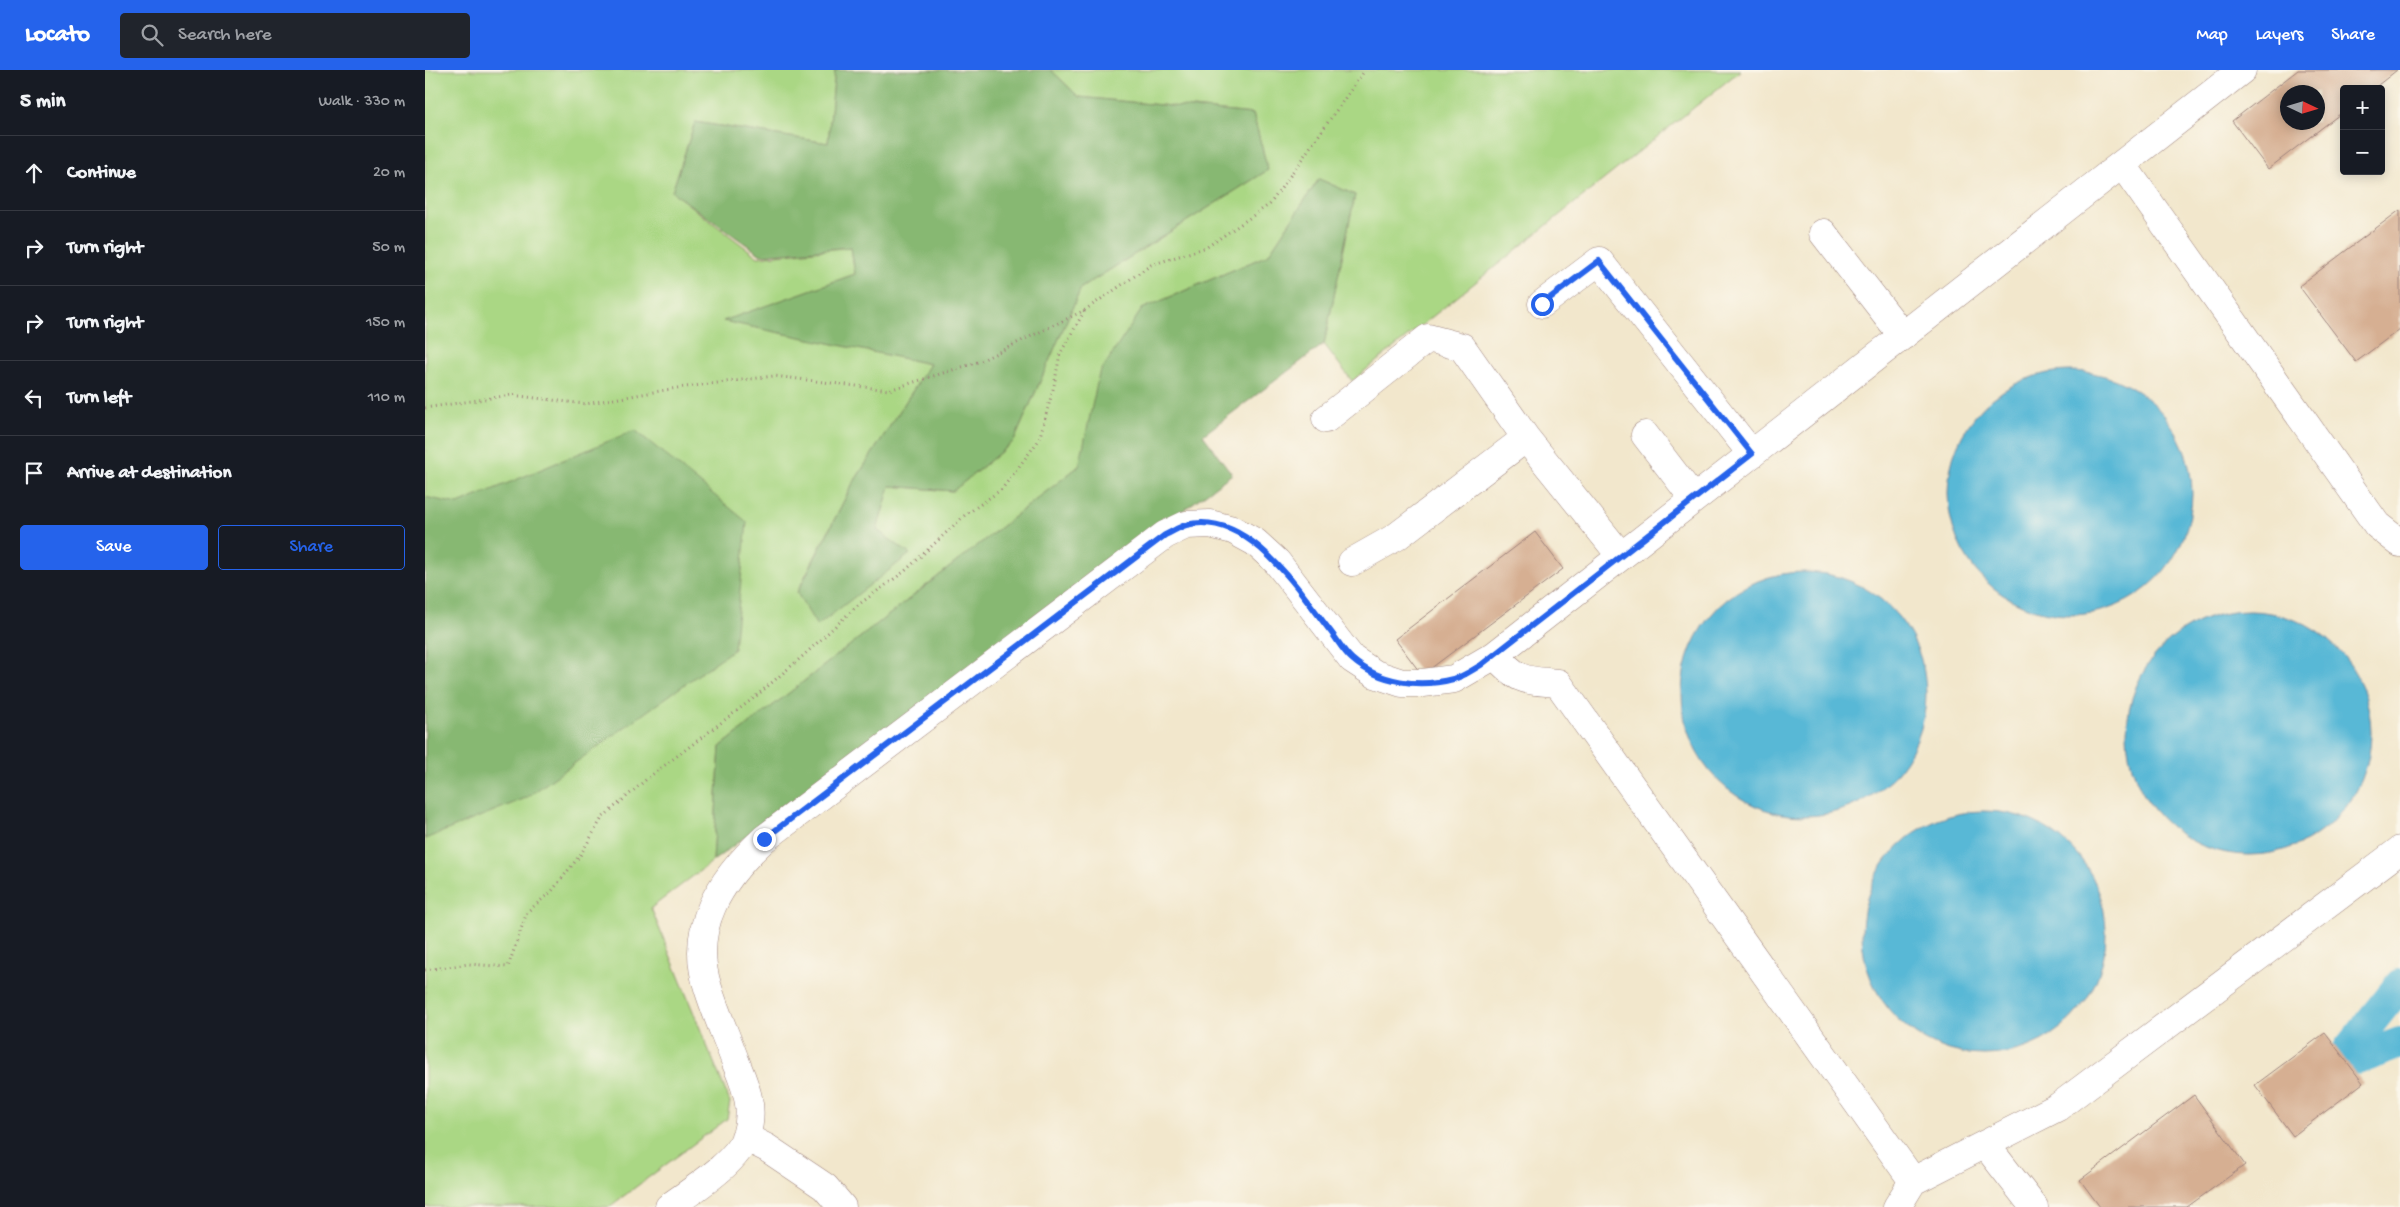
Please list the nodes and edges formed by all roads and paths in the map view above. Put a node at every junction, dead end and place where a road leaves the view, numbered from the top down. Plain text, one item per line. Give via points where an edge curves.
1 (1365, 70) edge
2 (2242, 70) edge
3 (2122, 164) junction
4 (1823, 233) dead end
5 (1542, 304) dead end
6 (1085, 310) junction
7 (1903, 336) junction
8 (425, 408) edge
9 (1326, 420) dead end
10 (1645, 434) dead end
11 (1526, 438) junction
12 (1752, 454) junction
13 (1694, 500) junction
14 (2400, 543) edge
15 (1621, 556) junction
16 (1352, 562) dead end
17 (1495, 655) junction
18 (2400, 850) edge
19 (425, 970) edge
20 (745, 1137) junction
21 (1985, 1144) junction
22 (1913, 1181) junction
23 (669, 1207) edge
24 (842, 1207) edge
25 (1897, 1207) edge
26 (2034, 1207) edge

1 - 6 path via 1270,204 1207,247 1151,265
2 - 3 lane
3 - 7 lane
3 - 14 lane via 2377,525
4 - 7 lane
5 - 12 lane via 1599,261
6 - 8 path via 978,362 889,390 774,376 585,404 511,395
6 - 19 path via 1059,354 1039,440 1002,489 964,516 905,571 858,605 803,656 602,818 581,854 553,891 527,912 508,967 469,964
7 - 12 lane
9 - 11 lane via 1428,338 1462,347
10 - 13 lane
11 - 15 lane
11 - 16 lane via 1396,537
12 - 13 lane
13 - 15 lane
15 - 17 lane
17 - 20 lane via 1454,679 1402,683 1375,674 1352,659 1277,562 1255,542 1233,530 1209,524 1186,525 1165,535 764,839 742,859 716,894 705,926 702,956 707,987 750,1098
17 - 22 lane via 1512,674 1528,680 1558,683
18 - 21 lane via 2058,1107
20 - 23 lane via 725,1166
20 - 24 lane via 825,1187
21 - 22 lane
21 - 26 lane
22 - 25 lane

